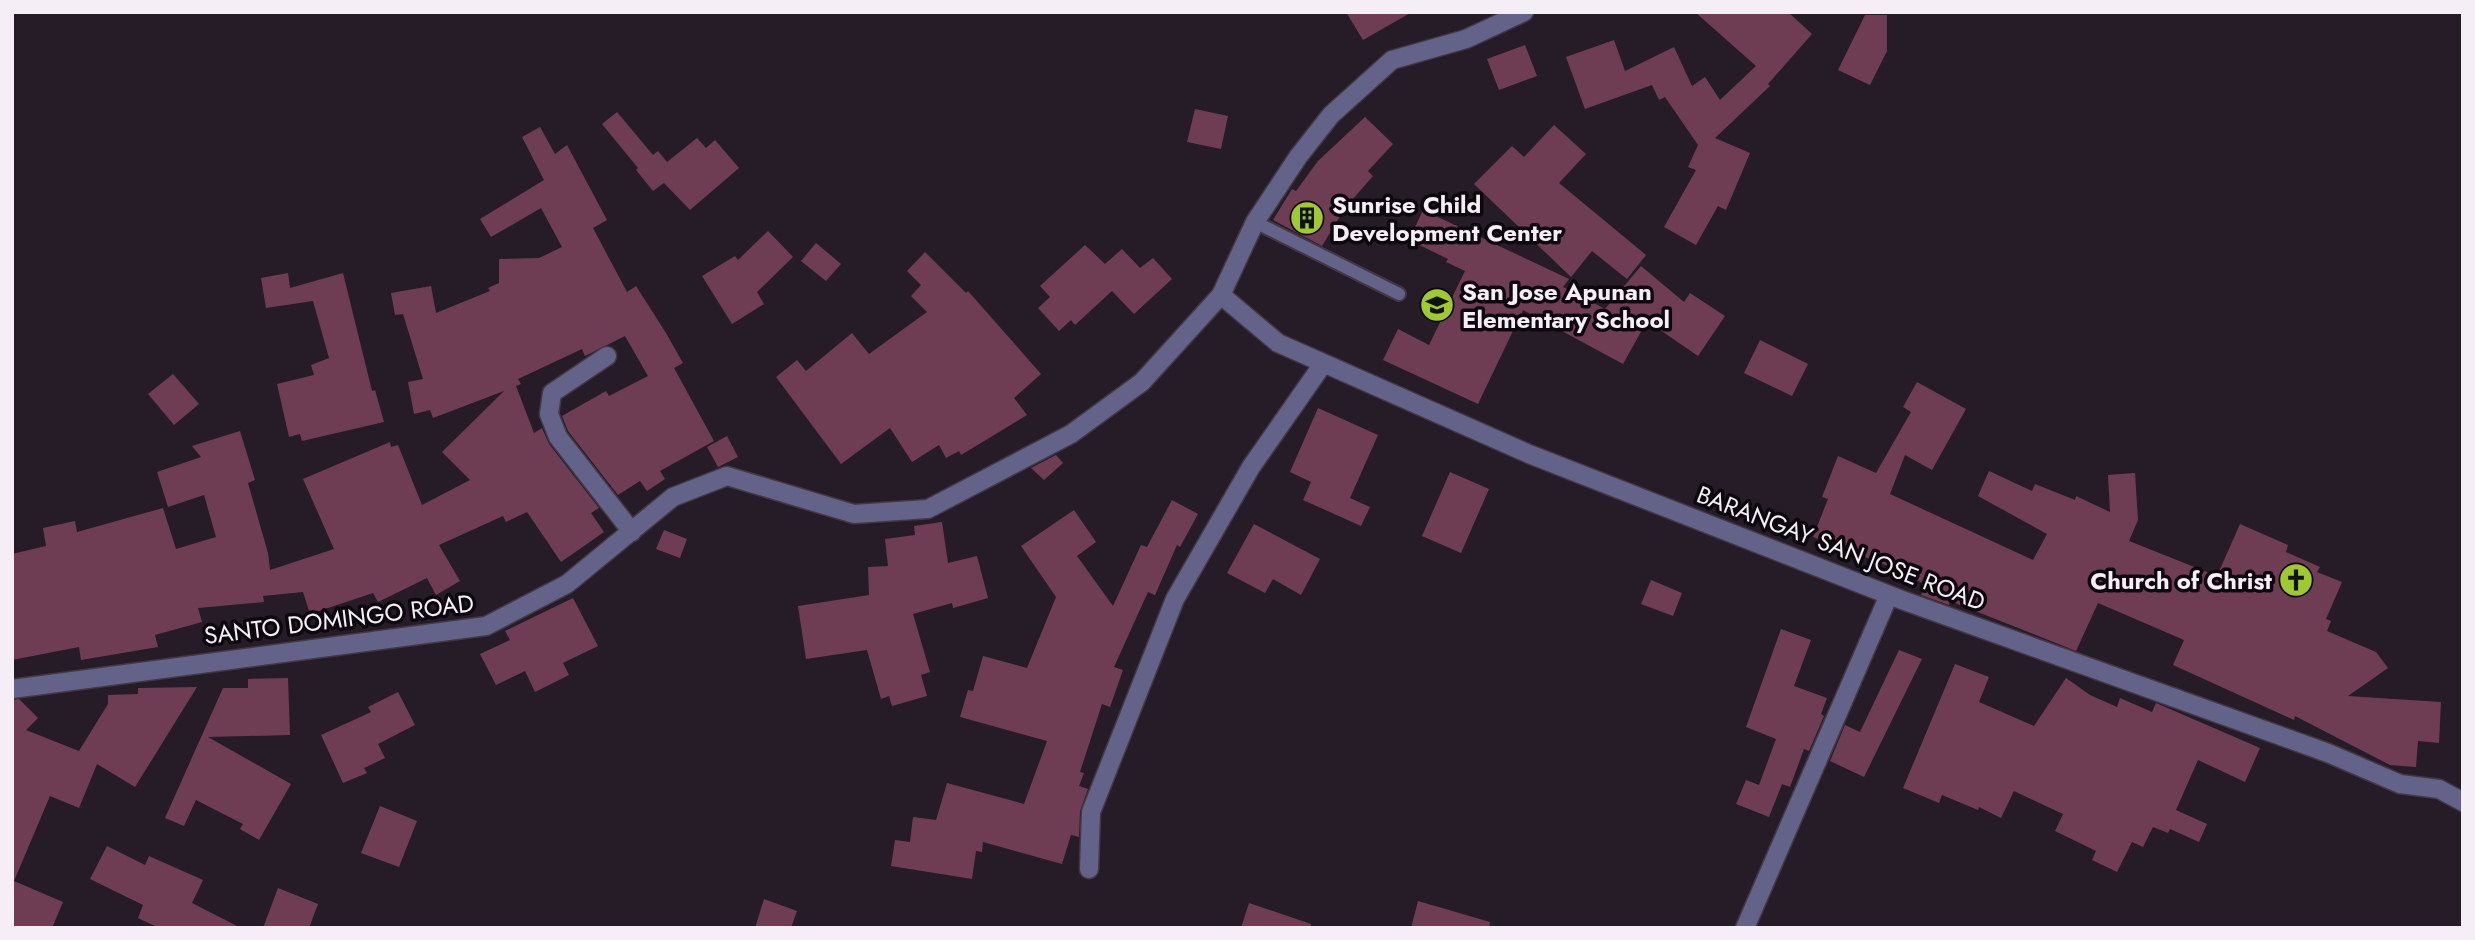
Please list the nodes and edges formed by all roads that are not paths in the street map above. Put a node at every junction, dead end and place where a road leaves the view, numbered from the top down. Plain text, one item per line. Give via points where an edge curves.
1 (1524, 12) edge
2 (1255, 222) junction
3 (1221, 295) junction
4 (1399, 295) dead end
5 (607, 356) dead end
6 (1323, 364) junction
7 (632, 531) junction
8 (1889, 595) junction
9 (12, 689) edge
10 (2463, 802) edge
11 (1089, 869) dead end
12 (1745, 928) edge

1 - 2 street, SANTO DOMINGO ROAD via 1466,39 1392,60 1331,115
2 - 3 street, SANTO DOMINGO ROAD
2 - 4 lane
3 - 6 street, BARANGAY SAN JOSE ROAD via 1279,342
3 - 7 street, SANTO DOMINGO ROAD via 1142,382 1070,434 928,509 854,514 727,475 673,496
5 - 7 street via 552,393 549,414 558,437
6 - 8 street, BARANGAY SAN JOSE ROAD via 1529,454
6 - 11 street via 1251,467 1175,599 1091,812
7 - 9 street, SANTO DOMINGO ROAD via 568,584 486,626
8 - 10 street, BARANGAY SAN JOSE ROAD via 2400,784 2439,789
8 - 12 street

